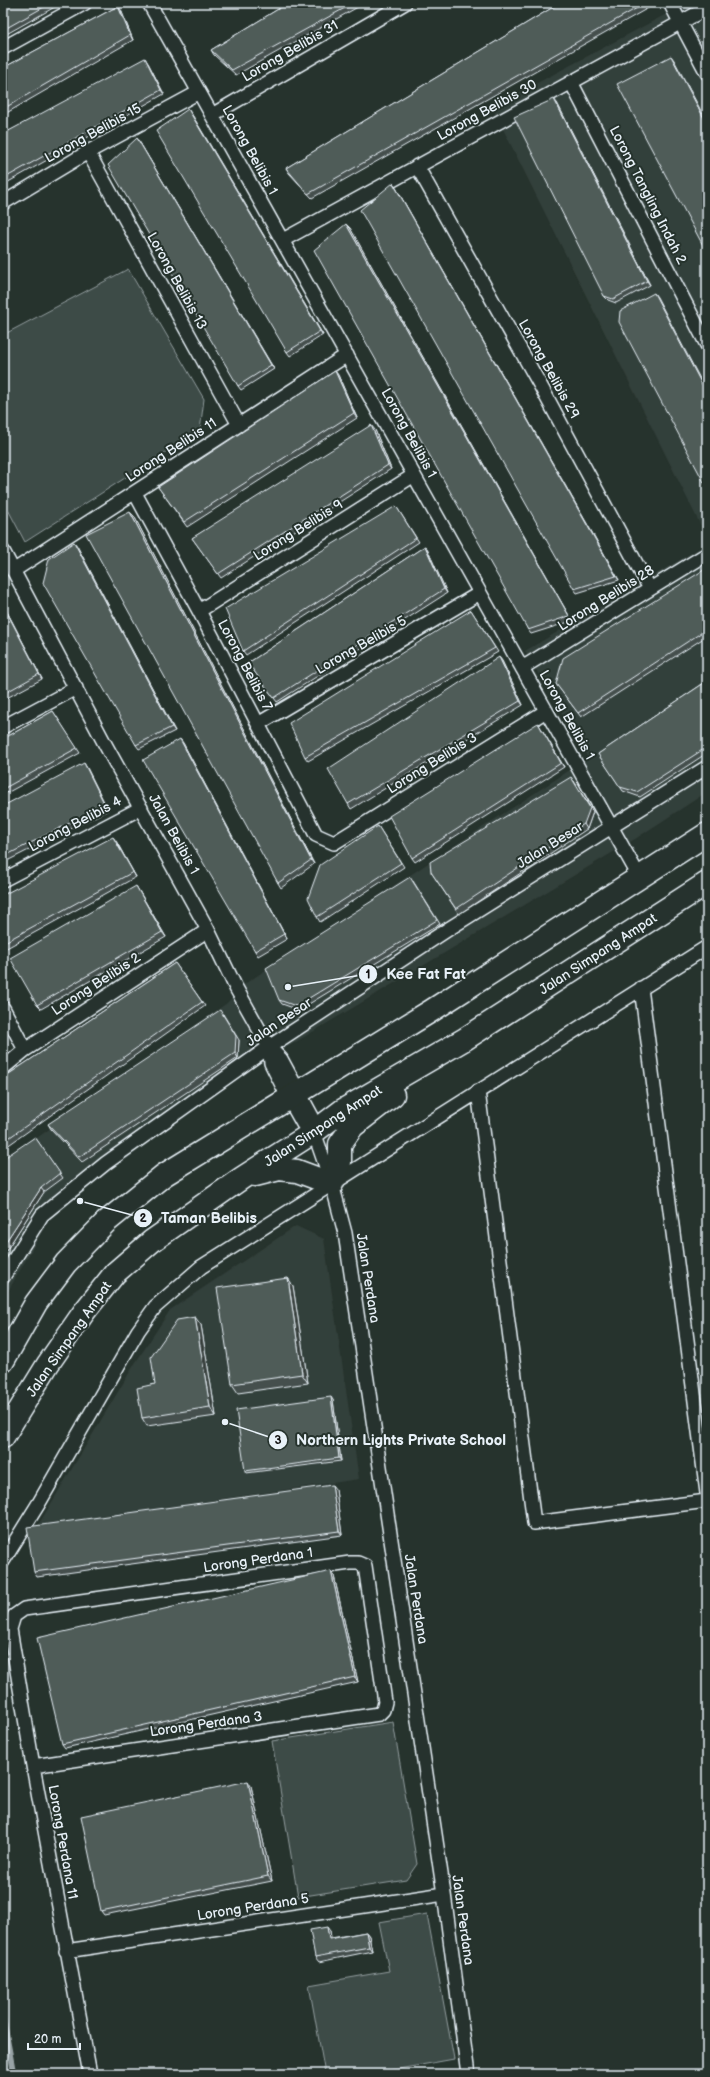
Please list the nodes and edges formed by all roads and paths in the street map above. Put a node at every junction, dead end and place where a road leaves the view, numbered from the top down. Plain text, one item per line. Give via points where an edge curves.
1 (85, 3) edge
2 (149, 3) edge
3 (405, 3) edge
4 (670, 3) edge
5 (707, 8) edge
6 (680, 23) junction
7 (3, 48) edge
8 (707, 73) edge
9 (572, 82) junction
10 (200, 92) junction
11 (212, 115) junction
12 (88, 152) junction
13 (417, 166) junction
14 (3, 203) edge
15 (283, 240) junction
16 (707, 345) edge
17 (347, 355) junction
18 (239, 425) junction
19 (414, 475) junction
20 (134, 493) junction
21 (3, 551) edge
22 (707, 554) edge
23 (13, 571) junction
24 (650, 589) junction
25 (480, 593) junction
26 (199, 611) junction
27 (522, 668) junction
28 (76, 688) junction
29 (546, 711) junction
30 (258, 724) junction
31 (3, 727) edge
32 (707, 767) edge
33 (141, 808) junction
34 (610, 826) junction
35 (707, 834) edge
36 (334, 843) joint
37 (640, 878) junction
38 (3, 880) edge
39 (707, 883) edge
40 (208, 930) junction
41 (707, 947) edge
42 (641, 988) junction
43 (3, 1008) edge
44 (465, 1040) junction
45 (269, 1047) junction
46 (25, 1050) junction
47 (3, 1068) edge
48 (478, 1091) junction
49 (294, 1096) junction
50 (314, 1132) junction
51 (242, 1178) junction
52 (332, 1184) junction
53 (3, 1277) edge
54 (3, 1361) edge
55 (3, 1437) edge
56 (707, 1493) edge
57 (707, 1501) edge
58 (3, 1561) edge
59 (14, 1616) joint
60 (383, 1710) joint
61 (33, 1766) junction
62 (444, 1894) junction
63 (66, 1951) junction
64 (90, 2074) edge
65 (468, 2074) edge

1 - 7 street
2 - 10 street, Lorong Belibis 1
3 - 11 street, Lorong Belibis 31
4 - 6 street
5 - 6 street, Lorong Belibis 30
6 - 8 street
6 - 9 street, Lorong Belibis 30
9 - 13 street, Lorong Belibis 30
9 - 16 street, Lorong Tangling Indah 2
10 - 11 street, Lorong Belibis 1
10 - 12 street, Lorong Belibis 15
11 - 15 street, Lorong Belibis 1
12 - 14 street, Lorong Belibis 15
12 - 18 street, Lorong Belibis 13
13 - 15 street, Lorong Belibis 30
13 - 24 street, Lorong Belibis 29 via 539,383
15 - 17 street, Lorong Belibis 1
17 - 18 street, Lorong Belibis 11
17 - 19 street, Lorong Belibis 1
18 - 20 street, Lorong Belibis 11
19 - 25 street, Lorong Belibis 1
19 - 26 street, Lorong Belibis 9
20 - 23 street, Lorong Belibis 11
20 - 26 street, Lorong Belibis 7
21 - 23 street, Jalan Belibis 1
22 - 24 street, Lorong Belibis 28
23 - 28 street, Jalan Belibis 1
24 - 27 street, Lorong Belibis 28
25 - 27 street, Lorong Belibis 1
25 - 30 street, Lorong Belibis 5
26 - 30 street, Lorong Belibis 7
27 - 29 street, Lorong Belibis 1
28 - 31 street
28 - 33 street, Jalan Belibis 1
29 - 34 street, Lorong Belibis 1
29 - 36 street, Lorong Belibis 3
30 - 36 street, Lorong Belibis 7 via 316,835
32 - 34 street, Jalan Besar
33 - 38 street, Lorong Belibis 4
33 - 40 street, Jalan Belibis 1
34 - 37 street, Lorong Belibis 1
34 - 45 street, Jalan Besar
35 - 37 highway
37 - 49 highway
39 - 44 highway, Jalan Simpang Ampat
40 - 45 street, Jalan Belibis 1
40 - 46 street, Lorong Belibis 2
41 - 42 street
42 - 48 street
42 - 56 street
43 - 46 street
44 - 50 highway, Jalan Simpang Ampat via 344,1110
44 - 52 highway via 353,1126 340,1144 340,1162
45 - 49 street, Jalan Belibis 1 via 271,1063
45 - 53 street, Jalan Besar via 106,1163 42,1214
46 - 47 street, Lorong Belibis 2
48 - 52 street
48 - 57 street via 534,1523
49 - 50 street, Jalan Belibis 1 via 303,1124
49 - 54 highway via 164,1175 106,1222 66,1263 36,1303
50 - 51 highway, Jalan Simpang Ampat
50 - 52 street, Jalan Perdana
51 - 52 highway via 279,1169 297,1171
51 - 55 highway, Jalan Simpang Ampat via 152,1241 115,1273 48,1364
52 - 58 street via 201,1267 155,1307 138,1331
52 - 62 street, Jalan Perdana via 345,1233
59 - 60 street, Lorong Perdana 1 via 24,1609 358,1563 365,1566 385,1702
59 - 61 street, Lorong Perdana 11 via 10,1628
60 - 61 street, Lorong Perdana 3 via 370,1716
61 - 63 street, Lorong Perdana 11
62 - 63 street, Lorong Perdana 5
62 - 65 street, Jalan Perdana
63 - 64 street, Lorong Perdana 11

